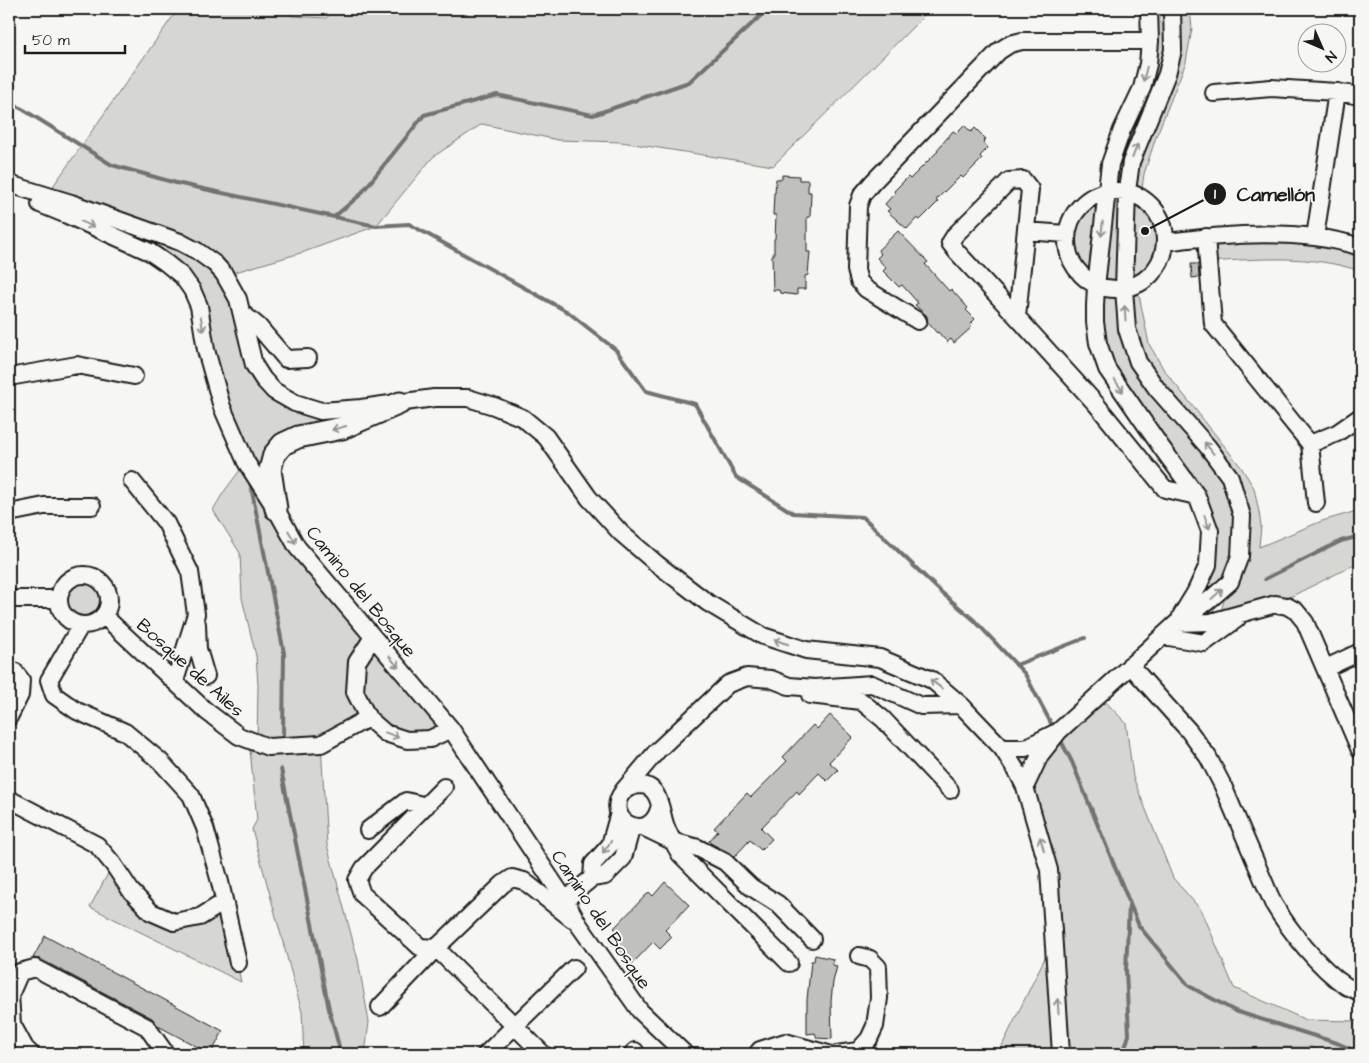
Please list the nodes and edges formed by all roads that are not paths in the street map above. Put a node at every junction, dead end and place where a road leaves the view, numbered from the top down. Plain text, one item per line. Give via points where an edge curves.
1 (1172, 11) edge
2 (1149, 12) edge
3 (1150, 41) junction
4 (1337, 92) junction
5 (1214, 93) dead end
6 (1360, 96) edge
7 (9, 184) edge
8 (1106, 191) junction
9 (1127, 191) junction
10 (9, 194) edge
11 (1026, 231) junction
12 (1066, 234) junction
13 (1206, 237) junction
14 (1315, 237) junction
15 (1166, 242) junction
16 (1360, 247) edge
17 (1096, 286) junction
18 (1124, 289) junction
19 (242, 313) junction
20 (1017, 317) junction
21 (918, 321) dead end
22 (308, 358) dead end
23 (134, 376) dead end
24 (9, 377) edge
25 (400, 403) junction
26 (1360, 417) edge
27 (1310, 444) junction
28 (132, 481) dead end
29 (1197, 496) junction
30 (1316, 503) dead end
31 (92, 506) dead end
32 (276, 509) junction
33 (9, 513) edge
34 (9, 599) edge
35 (58, 599) junction
36 (1247, 612) junction
37 (196, 614) junction
38 (104, 616) junction
39 (1177, 622) junction
40 (80, 625) junction
41 (1163, 636) junction
42 (373, 637) junction
43 (1360, 652) edge
44 (1130, 665) junction
45 (1326, 668) junction
46 (33, 670) dead end
47 (11, 671) edge
48 (206, 676) dead end
49 (174, 681) junction
50 (788, 686) junction
51 (961, 705) junction
52 (9, 718) edge
53 (368, 718) junction
54 (451, 729) junction
55 (1059, 731) junction
56 (1002, 748) junction
57 (1360, 750) edge
58 (657, 751) junction
59 (444, 787) dead end
60 (1025, 787) junction
61 (652, 790) junction
62 (950, 790) dead end
63 (623, 791) junction
64 (9, 800) edge
65 (660, 805) junction
66 (426, 806) junction
67 (619, 813) junction
68 (637, 826) junction
69 (368, 830) dead end
70 (672, 841) junction
71 (592, 878) junction
72 (565, 900) junction
73 (224, 902) junction
74 (579, 925) junction
75 (812, 940) dead end
76 (436, 948) junction
77 (859, 956) dead end
78 (238, 963) dead end
79 (789, 963) dead end
80 (574, 968) dead end
81 (1360, 993) edge
82 (380, 1007) dead end
83 (514, 1026) junction
84 (31, 1054) edge
85 (166, 1054) edge
86 (486, 1054) edge
87 (543, 1054) edge
88 (685, 1054) edge
89 (757, 1054) edge
90 (828, 1054) edge
91 (837, 1054) edge
92 (1061, 1054) edge

1 - 2 street
9 -> 1 street via 1131,162 1164,82 1173,50
2 - 3 street
3 -> 8 street via 1142,88 1110,164
3 - 21 street via 1022,41 1010,44 999,51 862,195 858,206 856,270 859,281 866,289
4 - 5 street via 1271,88
4 - 6 street
4 - 14 street
7 - 19 street via 71,203 197,251 224,274
8 - 9 street
8 - 12 street via 1083,202 1069,223
8 -> 17 street
9 - 15 street via 1148,201 1162,219
9 - 18 street
10 -> 32 street, Camino del Bosque via 59,211 150,252 182,276 199,306 206,350 222,407 246,462
11 - 12 street
11 - 20 street
11 - 20 street via 1030,188 1023,180 1009,181 950,243
12 - 17 street via 1066,248 1076,271
13 - 14 street via 1258,234
13 - 15 street
13 - 27 street via 1213,324
14 - 16 street
15 - 18 street via 1160,264 1145,281
17 - 18 street
17 -> 29 street via 1095,322 1107,369
39 -> 18 street via 1230,582 1240,556 1242,516 1230,477 1138,362 1127,329
19 - 22 street via 258,326 286,359
19 - 25 street via 254,365 274,390 295,403 321,411
20 - 29 street via 1096,404 1165,489
23 - 24 street via 77,365
25 -> 32 main road via 342,428 298,437 283,444 274,455 270,470
51 -> 25 street via 932,680 880,658 806,650 763,636 708,603 621,533 589,498 546,437 523,418 468,398
26 - 27 street via 1338,433
27 - 30 street
28 - 37 street via 166,523 190,572
29 -> 39 street via 1210,530 1208,565
31 - 33 street via 44,506
32 -> 42 street, Camino del Bosque via 297,546
34 - 35 street
35 - 38 street via 63,583 77,574 93,575 106,585 110,601
35 - 40 street via 60,611 69,621
36 - 39 street via 1220,611
36 - 41 street via 1204,643
36 - 45 street via 1276,604 1296,611 1305,622
37 - 48 street via 198,649
37 - 49 street
38 - 40 street via 93,624
38 - 49 street, Bosque de Ailes
39 - 41 street
40 - 73 street via 49,680 54,695 77,711 125,732 160,761 191,795 205,828
41 - 44 street
42 - 53 street via 357,662 355,692
42 -> 54 street, Camino del Bosque
43 - 45 street
44 - 55 street
44 - 81 street via 1190,731 1208,757 1283,920 1322,965 1346,986
45 - 57 street
46 - 47 street
47 - 52 street via 21,680 20,695
49 - 53 street, Bosque de Ailes via 238,736 268,747 321,744
50 - 51 street via 815,688 872,684 920,706
50 - 58 street via 771,679 747,677 728,684
50 - 62 street via 808,695 861,701 883,719
51 - 56 street
53 -> 54 street via 385,733 407,740 430,739
54 - 72 street, Camino del Bosque
55 - 56 street via 1025,748
55 - 60 street via 1040,755
56 - 60 street
58 - 61 street
58 - 63 street
59 - 66 street
92 -> 60 street via 1049,870
61 - 63 street via 638,785
61 - 65 street
63 - 67 street via 617,806
64 - 73 street via 97,845 130,891 151,912 174,922 200,917
65 - 68 street via 652,822
65 - 70 street
66 - 69 street via 406,801
66 - 76 street via 364,868 357,880 362,894 420,947
67 - 68 street via 624,821
67 -> 71 street via 610,845 593,864
68 - 70 street
68 - 71 street via 623,858 605,876
70 - 75 street via 698,848 725,862 751,887 778,904
70 - 79 street via 680,854
71 - 72 street
72 - 74 street, Camino del Bosque
73 - 78 street
74 - 76 street via 524,881 512,878
74 - 88 street, Camino del Bosque via 640,1011
76 - 82 street
76 - 83 street
77 - 91 street via 870,959 878,967 879,998 875,1026 858,1051
80 - 83 street
83 - 86 street
83 - 87 street
84 - 85 street via 12,1024 10,995 20,972 35,968 147,1027
89 - 90 street via 785,1042

